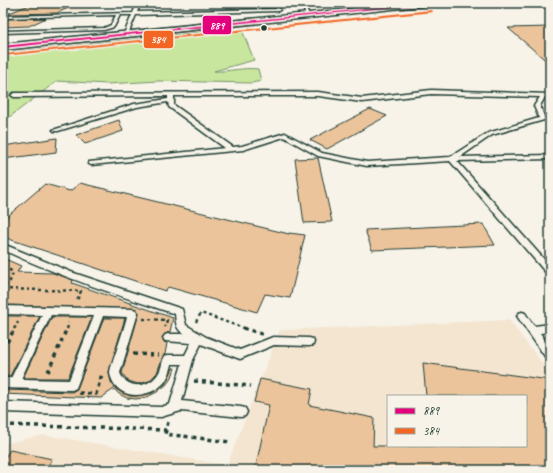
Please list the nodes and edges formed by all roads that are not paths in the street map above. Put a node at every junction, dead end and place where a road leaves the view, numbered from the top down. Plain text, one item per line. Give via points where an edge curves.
1 (10, 3) edge
2 (139, 3) edge
3 (276, 3) edge
4 (304, 3) edge
5 (431, 3) edge
6 (407, 4) edge
7 (3, 9) edge
8 (119, 14) junction
9 (134, 14) junction
10 (308, 15) junction
11 (3, 17) edge
12 (3, 32) edge
13 (126, 34) junction
14 (3, 47) edge
15 (14, 95) dead end
16 (547, 96) edge
17 (171, 97) junction
18 (56, 130) dead end
19 (231, 149) junction
20 (550, 156) edge
21 (452, 159) junction
22 (92, 163) dead end
23 (3, 247) edge
24 (550, 272) edge
25 (3, 310) edge
26 (48, 311) junction
27 (100, 312) junction
28 (522, 316) dead end
29 (550, 328) edge
30 (532, 330) junction
31 (166, 336) road end
32 (198, 339) junction
33 (309, 342) dead end
34 (550, 355) edge
35 (188, 360) junction
36 (8, 383) edge
37 (3, 407) edge
38 (175, 407) junction
39 (241, 412) dead end

1 - 7 lane
2 - 9 lane
3 - 9 lane via 278,10
4 - 10 lane
5 - 6 street
6 - 10 street
8 - 9 lane
8 - 11 lane
8 - 12 lane via 113,26 104,29
9 - 13 lane
10 - 13 street
13 - 14 street
15 - 17 lane
16 - 17 lane via 431,92 362,100 318,94
16 - 21 lane via 537,106 542,119 490,134
17 - 18 lane
17 - 19 lane via 171,106
19 - 21 lane via 243,148 285,135 320,155 367,164
19 - 22 lane
20 - 21 lane
21 - 24 lane
23 - 32 lane via 92,283 179,312 181,327
25 - 26 lane
26 - 27 lane
26 - 36 lane
27 - 35 lane via 133,313 115,373 121,386 136,391 144,389 159,381 164,375 168,359
27 - 36 lane via 72,385
28 - 30 lane
29 - 30 lane
30 - 34 lane
31 - 32 lane
32 - 33 lane via 240,355 273,341
32 - 35 lane
35 - 38 lane
37 - 38 lane via 161,412
38 - 39 lane

